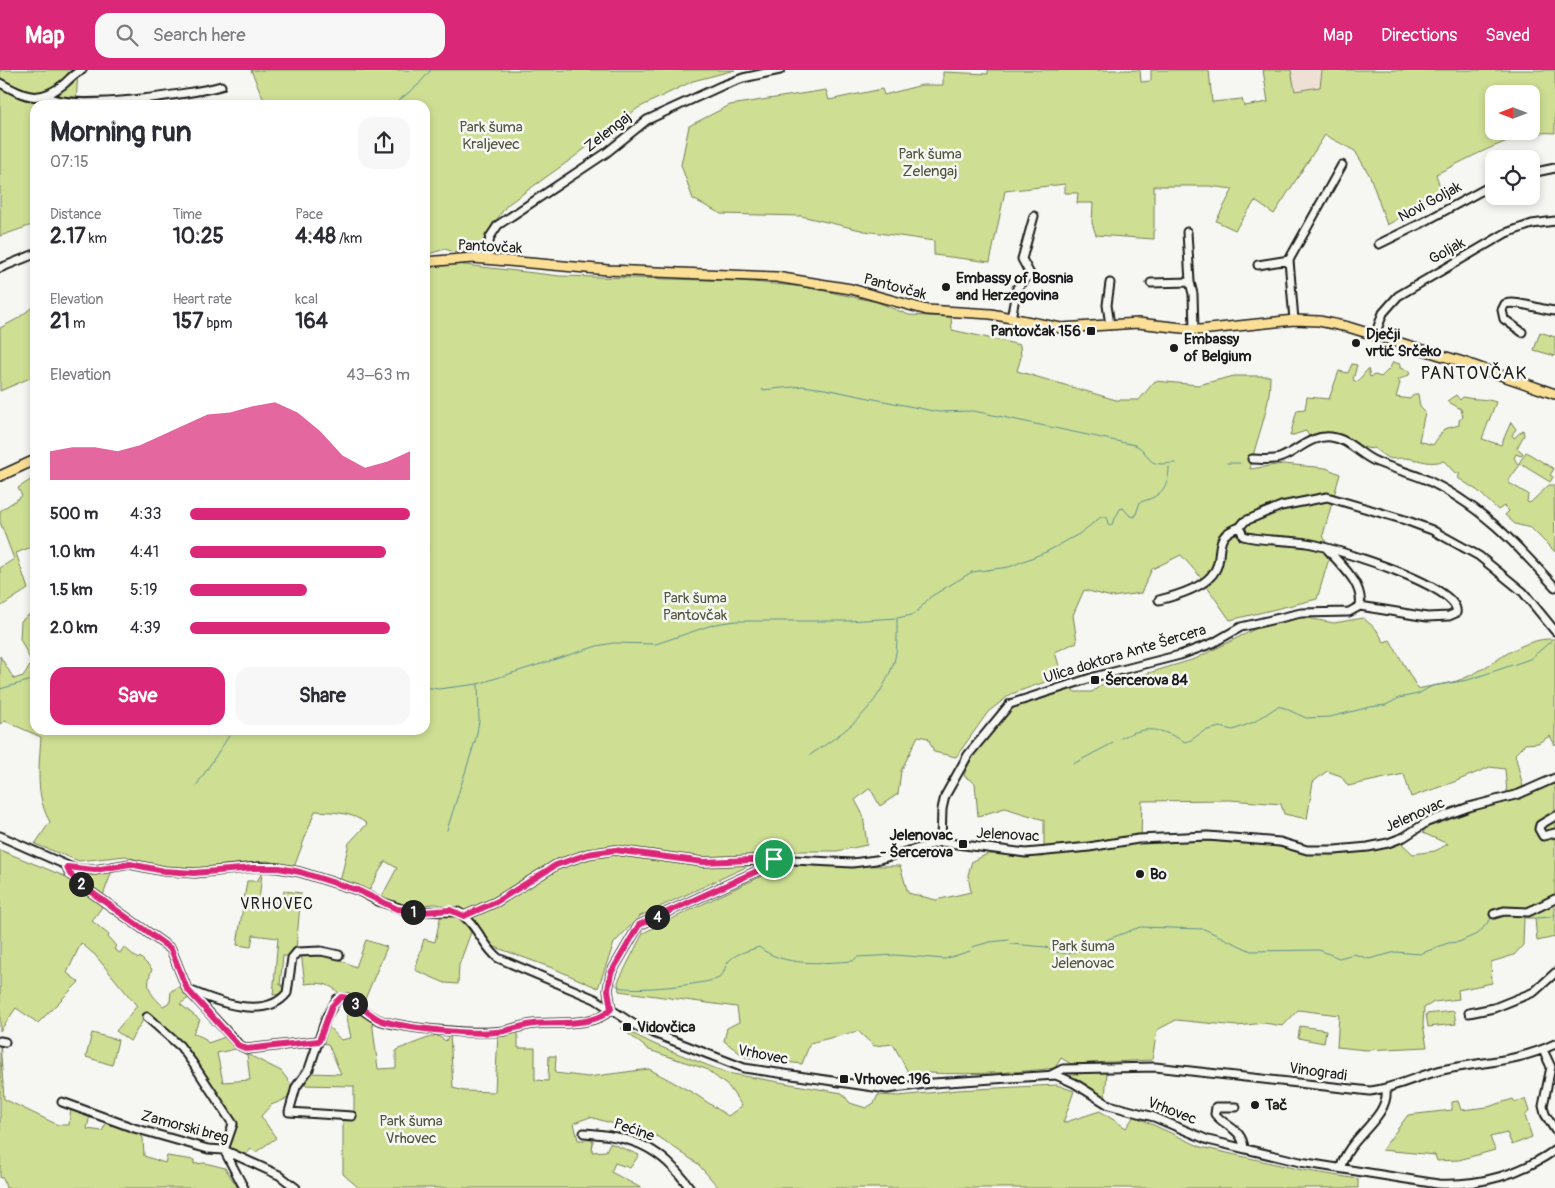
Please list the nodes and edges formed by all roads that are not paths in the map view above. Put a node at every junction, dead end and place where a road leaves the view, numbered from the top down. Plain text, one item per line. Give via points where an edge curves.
1 (82, 70) edge
2 (780, 70) edge
3 (0, 83) edge
4 (221, 86) dead end
5 (45, 95) junction
6 (60, 100) edge
7 (126, 100) edge
8 (1342, 165) dead end
9 (1555, 168) edge
10 (1540, 170) edge
11 (1485, 189) edge
12 (1034, 216) dead end
13 (1555, 221) edge
14 (1187, 232) dead end
15 (1379, 244) dead end
16 (30, 256) edge
17 (486, 259) junction
18 (1289, 260) junction
19 (430, 261) edge
20 (1258, 265) dead end
21 (0, 268) edge
22 (1190, 282) junction
23 (1110, 283) dead end
24 (1150, 283) dead end
25 (1555, 311) edge
26 (1011, 318) junction
27 (1294, 320) junction
28 (1110, 325) junction
29 (1194, 330) junction
30 (1522, 332) dead end
31 (1374, 335) junction
32 (1555, 394) edge
33 (1252, 459) dead end
34 (30, 462) edge
35 (0, 476) edge
36 (1240, 527) junction
37 (1326, 548) junction
38 (1555, 587) edge
39 (1159, 600) dead end
40 (1360, 606) junction
41 (1555, 631) edge
42 (1554, 778) edge
43 (1555, 816) edge
44 (1555, 833) edge
45 (0, 836) edge
46 (941, 842) junction
47 (774, 859) junction
48 (67, 867) junction
49 (1555, 899) edge
50 (1494, 914) dead end
51 (464, 916) junction
52 (339, 955) dead end
53 (1555, 974) edge
54 (187, 989) junction
55 (611, 1009) junction
56 (1469, 1013) dead end
57 (147, 1018) dead end
58 (319, 1041) junction
59 (1555, 1044) edge
60 (1543, 1050) junction
61 (1070, 1068) junction
62 (1051, 1075) junction
63 (1067, 1078) junction
64 (1386, 1089) junction
65 (62, 1102) dead end
66 (1236, 1107) dead end
67 (352, 1116) dead end
68 (1555, 1130) edge
69 (584, 1133) dead end
70 (1244, 1148) junction
71 (224, 1150) junction
72 (1555, 1150) edge
73 (1341, 1167) junction
74 (244, 1188) edge
75 (296, 1188) edge
76 (690, 1188) edge

1 - 5 street
2 - 17 street, Zelengaj via 721,86 647,120 606,153 498,225 490,237
3 - 5 street via 23,95
4 - 7 street
5 - 6 street
8 - 18 street
9 - 10 street
11 - 15 street, Novi Goljak
12 - 26 street via 1022,259 1030,274 1017,288
13 - 31 street, Goljak via 1532,224 1506,233 1398,296 1383,313
14 - 22 street
16 - 21 street
17 - 19 main road, Pantovčak
17 - 26 main road, Pantovčak via 608,270 740,274 799,280 851,289 927,310 979,312
18 - 20 street
18 - 27 street
22 - 24 street
22 - 29 street
23 - 28 street
25 - 30 street via 1505,304 1502,310 1504,319
26 - 28 main road, Pantovčak via 1061,328
27 - 29 main road, Pantovčak
27 - 31 main road, Pantovčak via 1328,322
28 - 29 main road, Pantovčak via 1138,323
31 - 32 main road, Pantovčak
33 - 38 street via 1281,458 1322,437 1341,440 1375,462 1404,470 1478,510
34 - 35 main road
36 - 37 street, Ulica doktora Ante Šercera via 1243,536 1247,537
36 - 39 street via 1229,530 1220,542 1217,565 1211,576 1183,594
36 - 41 street via 1246,521 1281,506 1327,497 1405,520 1432,530 1480,556 1523,592
37 - 40 street via 1357,586 1361,594
37 - 40 street, Ulica doktora Ante Šercera via 1415,578 1445,595 1457,609 1452,615 1427,617
40 - 46 street, Ulica doktora Ante Šercera via 1349,612 1301,613 1241,626 1213,643 1180,655 1094,677 1010,704 968,755 946,796 942,809
42 - 46 street, Jelenovac via 1520,794 1427,822 1404,837 1368,848 1320,851 1280,842 1208,836 1138,839 1026,853
43 - 44 street via 1539,829 1543,836
45 - 48 street
46 - 47 street, Jelenovac via 876,860 852,863
47 - 51 street, Jelenovac via 703,862 604,851 556,865 496,902
47 - 55 street via 766,867 639,925 611,973 608,990
48 - 51 street via 95,870 130,864 194,873 279,868 357,890 397,909 423,912 450,910
48 - 54 street via 84,887 171,949
49 - 50 street via 1528,912
51 - 55 street, Vrhovec via 498,958 595,999
52 - 54 street via 321,951 297,952 292,958 287,993 274,1003 234,1006
53 - 56 street via 1534,992 1494,1008
54 - 58 street via 242,1048
55 - 58 street via 601,1016 574,1022 481,1032 418,1028 383,1021 341,997 332,1006
55 - 62 street, Vrhovec via 638,1027 744,1068 874,1088
57 - 71 street via 180,1046 233,1124
58 - 67 street via 310,1069 296,1087 290,1112
59 - 60 street, Vinogradi
60 - 64 street, Vinogradi via 1509,1060 1448,1069
60 - 68 street via 1551,1067 1543,1106
61 - 62 street, Vinogradi
61 - 63 street
61 - 64 street, Vinogradi via 1155,1066 1360,1091
62 - 63 street, Vrhovec
63 - 70 street, Vrhovec via 1109,1105 1154,1117 1208,1140
64 - 73 street via 1384,1108 1348,1150
65 - 71 street, Zamorski breg via 134,1128 208,1149
66 - 70 street via 1216,1107 1215,1114 1236,1130
69 - 76 street, Pećine via 612,1134 660,1154
70 - 73 street, Vrhovec via 1300,1162
71 - 74 street
71 - 75 street, Zamorski breg via 279,1174
72 - 73 street, Vrhovec via 1495,1179 1462,1184

